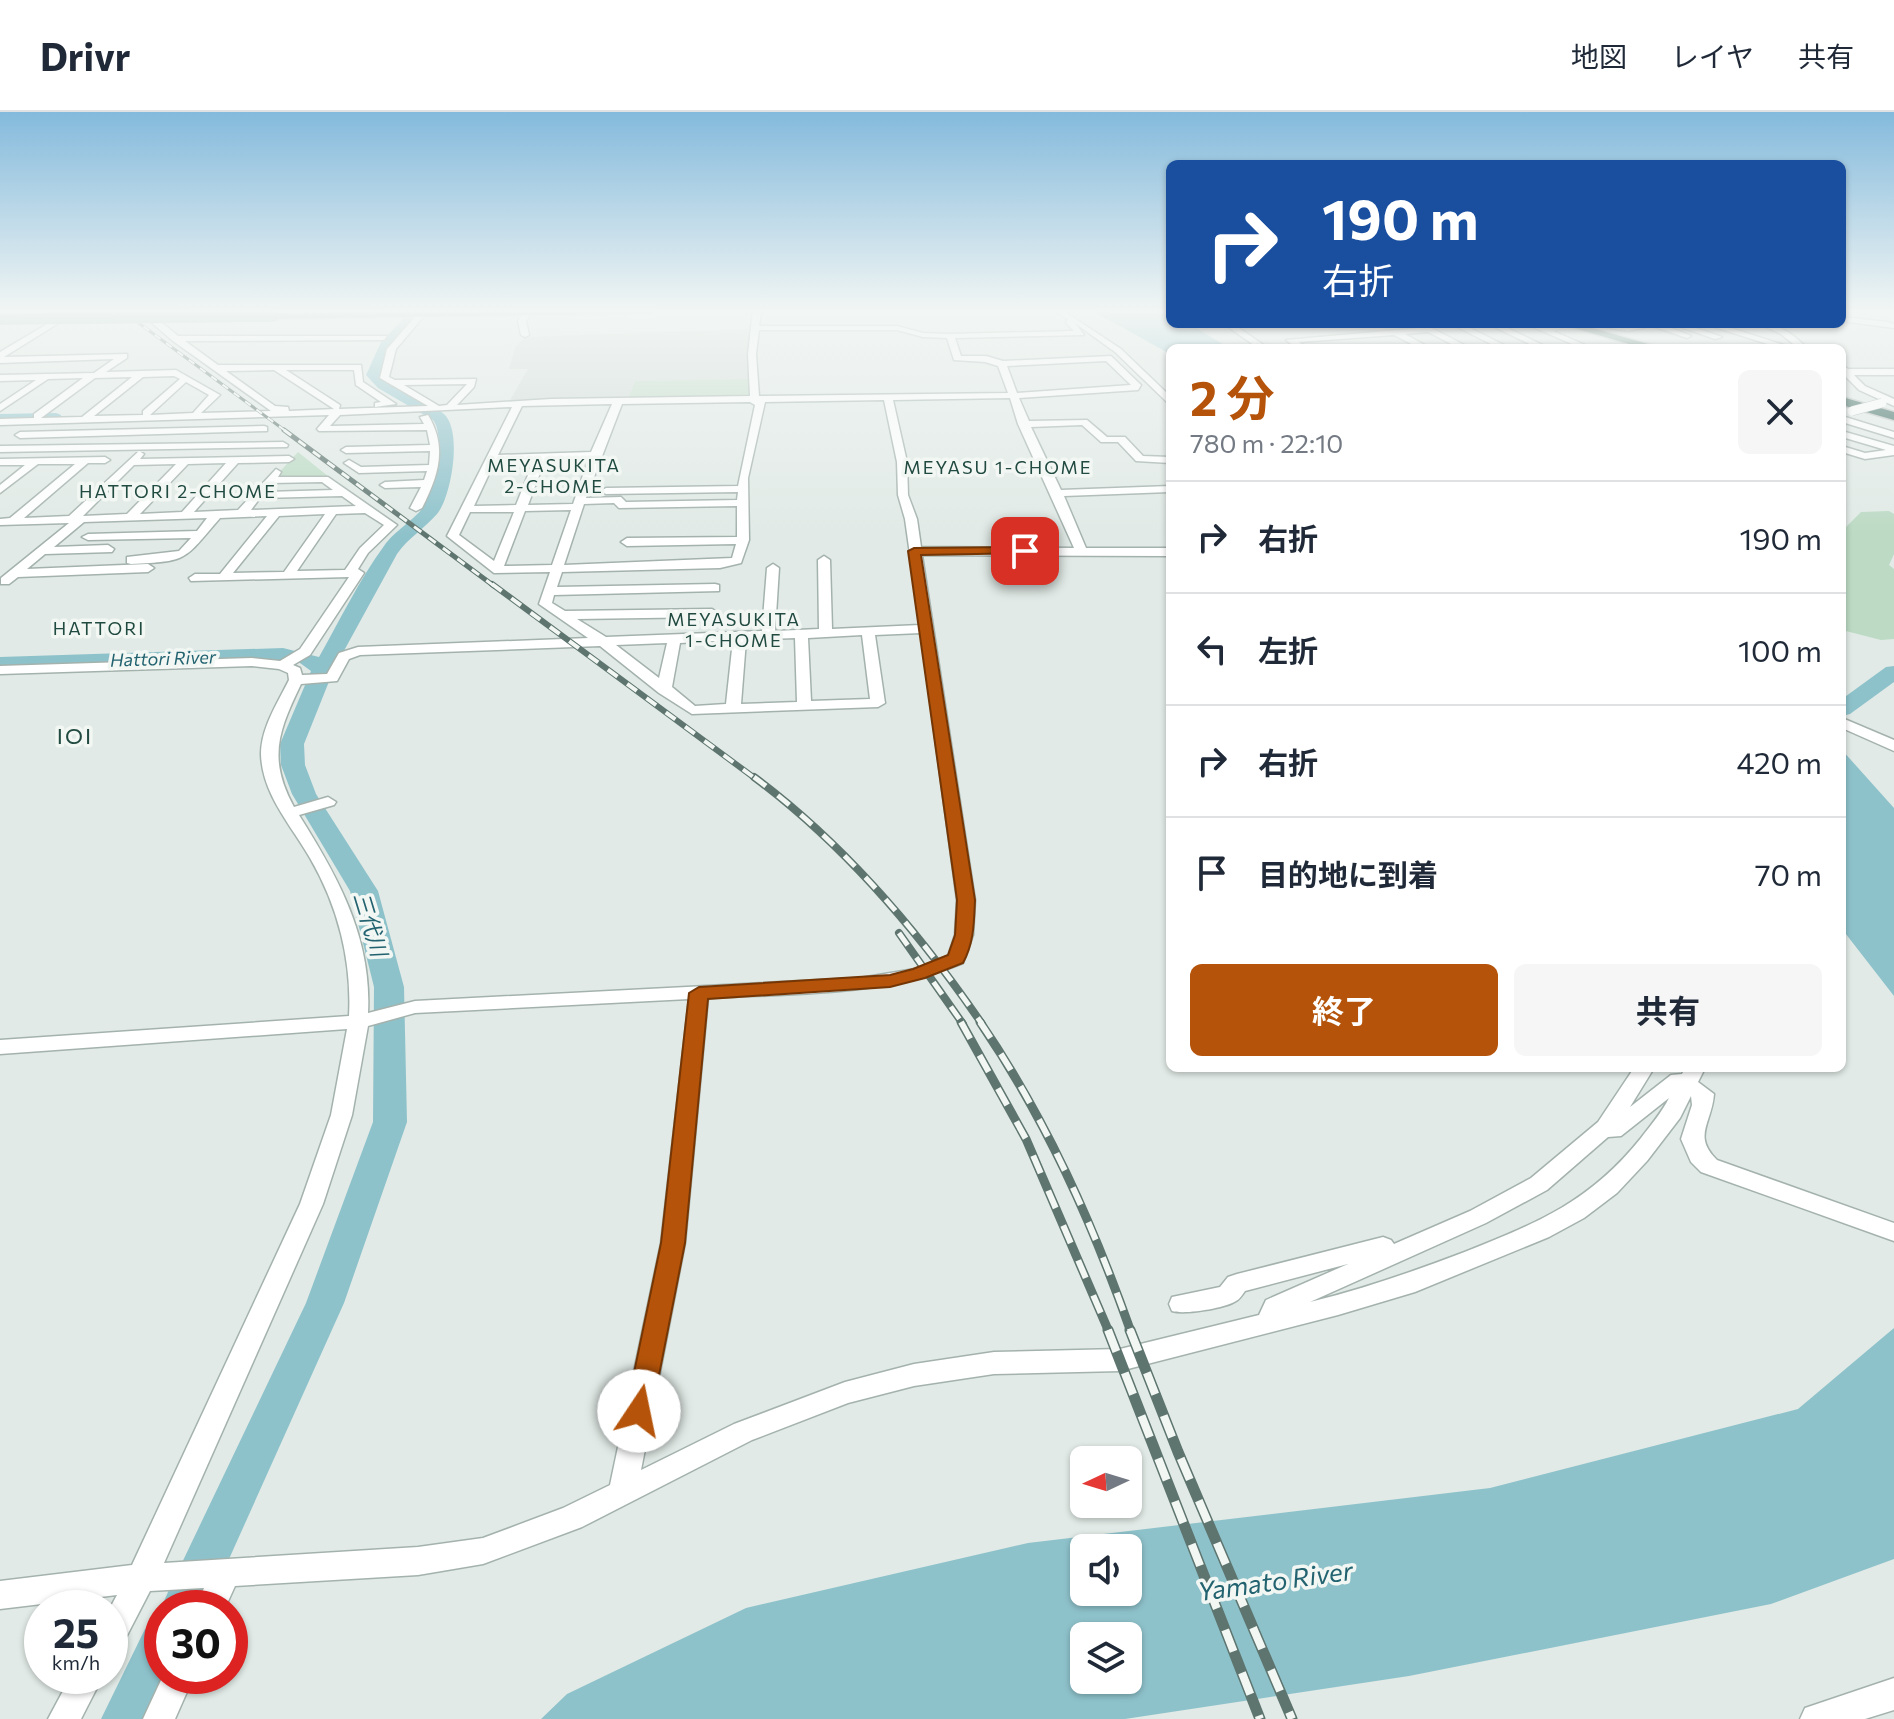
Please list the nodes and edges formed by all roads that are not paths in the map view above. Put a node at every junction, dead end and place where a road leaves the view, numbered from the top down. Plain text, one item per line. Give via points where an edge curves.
1 (36, 385) edge
2 (82, 385) edge
3 (127, 385) edge
4 (178, 385) edge
5 (198, 385) edge
6 (240, 385) edge
7 (303, 385) edge
8 (362, 385) edge
9 (394, 385) edge
10 (471, 385) edge
11 (756, 385) edge
12 (1009, 385) edge
13 (1136, 385) edge
14 (1859, 385) edge
15 (467, 392) junction
16 (410, 394) junction
17 (1013, 396) junction
18 (888, 398) junction
19 (618, 402) junction
20 (758, 402) junction
21 (519, 403) junction
22 (438, 407) junction
23 (451, 407) junction
24 (1890, 407) edge
25 (0, 408) edge
26 (1846, 409) edge
27 (336, 410) junction
28 (412, 410) junction
29 (1846, 410) edge
30 (1846, 410) edge
31 (230, 411) dead end
32 (197, 412) junction
33 (146, 413) junction
34 (244, 415) junction
35 (88, 417) junction
36 (179, 417) junction
37 (39, 419) junction
38 (0, 420) edge
39 (1023, 424) junction
40 (1894, 424) edge
41 (264, 429) junction
42 (161, 432) junction
43 (20, 435) junction
44 (1846, 435) edge
45 (1894, 435) edge
46 (434, 437) junction
47 (339, 440) dead end
48 (283, 445) junction
49 (146, 447) junction
50 (0, 448) edge
51 (346, 450) dead end
52 (1846, 450) edge
53 (1894, 451) edge
54 (595, 455) junction
55 (541, 456) junction
56 (1865, 456) junction
57 (1846, 457) edge
58 (492, 458) junction
59 (236, 459) junction
60 (289, 459) junction
61 (1140, 459) junction
62 (86, 460) junction
63 (186, 460) junction
64 (1166, 460) edge
65 (133, 461) junction
66 (1894, 461) edge
67 (0, 462) edge
68 (35, 462) junction
69 (349, 463) dead end
70 (434, 468) junction
71 (269, 480) junction
72 (429, 483) junction
73 (743, 483) junction
74 (385, 485) dead end
75 (1150, 489) junction
76 (1166, 489) edge
77 (0, 490) edge
78 (349, 493) junction
79 (1060, 493) junction
80 (257, 495) junction
81 (582, 495) junction
82 (743, 503) junction
83 (416, 508) dead end
84 (520, 508) junction
85 (370, 509) junction
86 (467, 509) junction
87 (333, 510) junction
88 (276, 512) junction
89 (242, 513) junction
90 (186, 514) junction
91 (217, 514) junction
92 (131, 516) junction
93 (109, 517) junction
94 (77, 518) junction
95 (5, 523) edge
96 (199, 534) junction
97 (88, 537) junction
98 (743, 540) junction
99 (627, 542) dead end
100 (111, 549) dead end
101 (75, 550) junction
102 (1081, 550) junction
103 (42, 551) junction
104 (914, 551) junction
105 (1166, 552) edge
106 (824, 560) dead end
107 (720, 564) junction
108 (556, 567) junction
109 (148, 568) dead end
110 (773, 568) dead end
111 (122, 569) junction
112 (497, 569) junction
113 (349, 573) junction
114 (288, 575) junction
115 (224, 577) junction
116 (195, 578) dead end
117 (715, 588) junction
118 (551, 591) junction
119 (712, 613) junction
120 (562, 615) junction
121 (926, 629) junction
122 (868, 631) junction
123 (826, 632) junction
124 (801, 633) junction
125 (768, 635) junction
126 (740, 637) junction
127 (709, 638) junction
128 (674, 640) junction
129 (602, 641) junction
130 (284, 664) junction
131 (0, 670) edge
132 (298, 680) junction
133 (664, 690) junction
134 (804, 705) junction
135 (733, 709) junction
136 (1846, 724) edge
137 (1894, 746) edge
138 (326, 802) dead end
139 (291, 812) junction
140 (699, 993) junction
141 (364, 1022) junction
142 (0, 1047) edge
143 (1641, 1072) edge
144 (1691, 1076) edge
145 (1606, 1127) junction
146 (1893, 1231) edge
147 (1417, 1242) junction
148 (1181, 1304) dead end
149 (1267, 1323) junction
150 (622, 1494) junction
151 (225, 1575) junction
152 (143, 1578) junction
153 (218, 1590) edge
154 (0, 1595) edge
155 (128, 1605) edge
156 (78, 1694) edge
157 (171, 1694) edge
158 (1894, 1694) edge
159 (64, 1719) edge
160 (159, 1719) edge
161 (1816, 1719) edge

1 - 25 street
2 - 37 street
3 - 35 street
4 - 33 street
5 - 32 street via 215,395
6 - 27 street via 273,409
7 - 27 street
8 - 27 street via 391,404
9 - 16 street
10 - 15 street
11 - 20 street
12 - 17 street
13 - 17 street
14 - 24 street
15 - 16 street
15 - 23 street
16 - 22 street
17 - 18 street
17 - 39 street
18 - 20 street
18 - 104 street
19 - 20 street
19 - 21 street
19 - 54 street
20 - 73 street
21 - 23 street
21 - 58 street
22 - 23 street
22 - 28 street
24 - 26 highway
27 - 28 street
27 - 34 street
27 - 46 street via 322,429
28 - 46 street via 426,418
29 - 40 street
30 - 45 street
31 - 32 street
32 - 33 street
33 - 35 street
34 - 36 street
34 - 41 street
35 - 36 street
35 - 37 street
36 - 42 street
37 - 38 street
37 - 43 street
39 - 61 street via 1084,422 1105,440 1121,439
39 - 79 street
41 - 42 street
41 - 48 street
42 - 43 street
42 - 49 street
43 - 50 street
44 - 53 street
46 - 47 street
46 - 51 street
46 - 70 street
48 - 49 street
48 - 60 street via 295,452
49 - 50 street
49 - 65 street
52 - 56 street
53 - 56 street
54 - 55 street
54 - 81 street
55 - 58 street
55 - 84 street
56 - 57 street
56 - 66 street
58 - 86 street
59 - 60 street
59 - 63 street
59 - 90 street
60 - 71 street
61 - 64 street
61 - 75 street via 1135,464
62 - 65 street
62 - 68 street
62 - 95 street
63 - 65 street
63 - 92 street
65 - 94 street
67 - 68 street
68 - 77 street
69 - 70 street via 359,470
70 - 72 street
71 - 78 street via 324,479
71 - 80 street
72 - 74 street
72 - 83 street
73 - 81 street
73 - 82 street
75 - 76 street
75 - 79 street
78 - 80 street
78 - 85 street
79 - 102 street
80 - 89 street
81 - 82 street via 621,500 619,505
81 - 84 street
81 - 108 street
82 - 98 street
84 - 86 street
84 - 112 street
85 - 87 street
85 - 113 street via 391,525
86 - 112 street via 453,536
87 - 88 street
87 - 114 street
88 - 89 street
88 - 115 street
89 - 91 street
90 - 91 street
90 - 92 street
91 - 96 street
92 - 93 street
93 - 94 street
93 - 97 street
94 - 95 street
94 - 103 street
96 - 97 street
96 - 111 street via 183,554 131,559
97 - 101 street
98 - 99 street
98 - 107 street via 737,560
100 - 101 street
101 - 103 street
102 - 104 street
102 - 105 street
103 - 111 street via 10,577
104 - 121 street
106 - 123 street
107 - 108 street
107 - 117 street
108 - 112 street
108 - 118 street
109 - 111 street
110 - 125 street
113 - 114 street
113 - 130 street via 358,573 305,652
114 - 115 street
115 - 116 street
117 - 118 street
117 - 119 street
118 - 120 street via 545,604
119 - 120 street
119 - 127 street
120 - 129 street
121 - 122 street
121 - 140 street via 966,900 956,959 890,981
122 - 123 street
122 - 134 street via 878,703
123 - 124 street
124 - 125 street
124 - 134 street
125 - 126 street
126 - 127 street
126 - 135 street
127 - 128 street
128 - 129 street
128 - 133 street
129 - 132 street via 358,651 344,656 332,678
129 - 133 street
130 - 131 street
130 - 132 street
132 - 139 street via 272,735 269,754 276,785
133 - 135 street via 692,710
134 - 135 street
136 - 137 street
138 - 139 street
139 - 141 street via 327,872 348,929
140 - 141 street via 408,1010
140 - 150 street via 673,1243
141 - 142 street
141 - 152 street via 349,1096 284,1268
143 - 145 street
144 - 145 street via 1678,1080 1613,1131
144 - 146 street via 1704,1094 1693,1149 1709,1166
144 - 149 street via 1672,1113 1639,1155 1576,1212 1406,1285
145 - 147 street via 1539,1184
147 - 148 street via 1403,1238 1368,1252 1237,1284 1227,1295
147 - 149 street via 1275,1307
149 - 150 street via 1120,1360 994,1363 914,1375 845,1393 743,1432
150 - 151 street via 533,1534 469,1554
151 - 152 street
151 - 153 street
152 - 154 street
152 - 155 street
156 - 159 street
157 - 160 street
158 - 161 street

